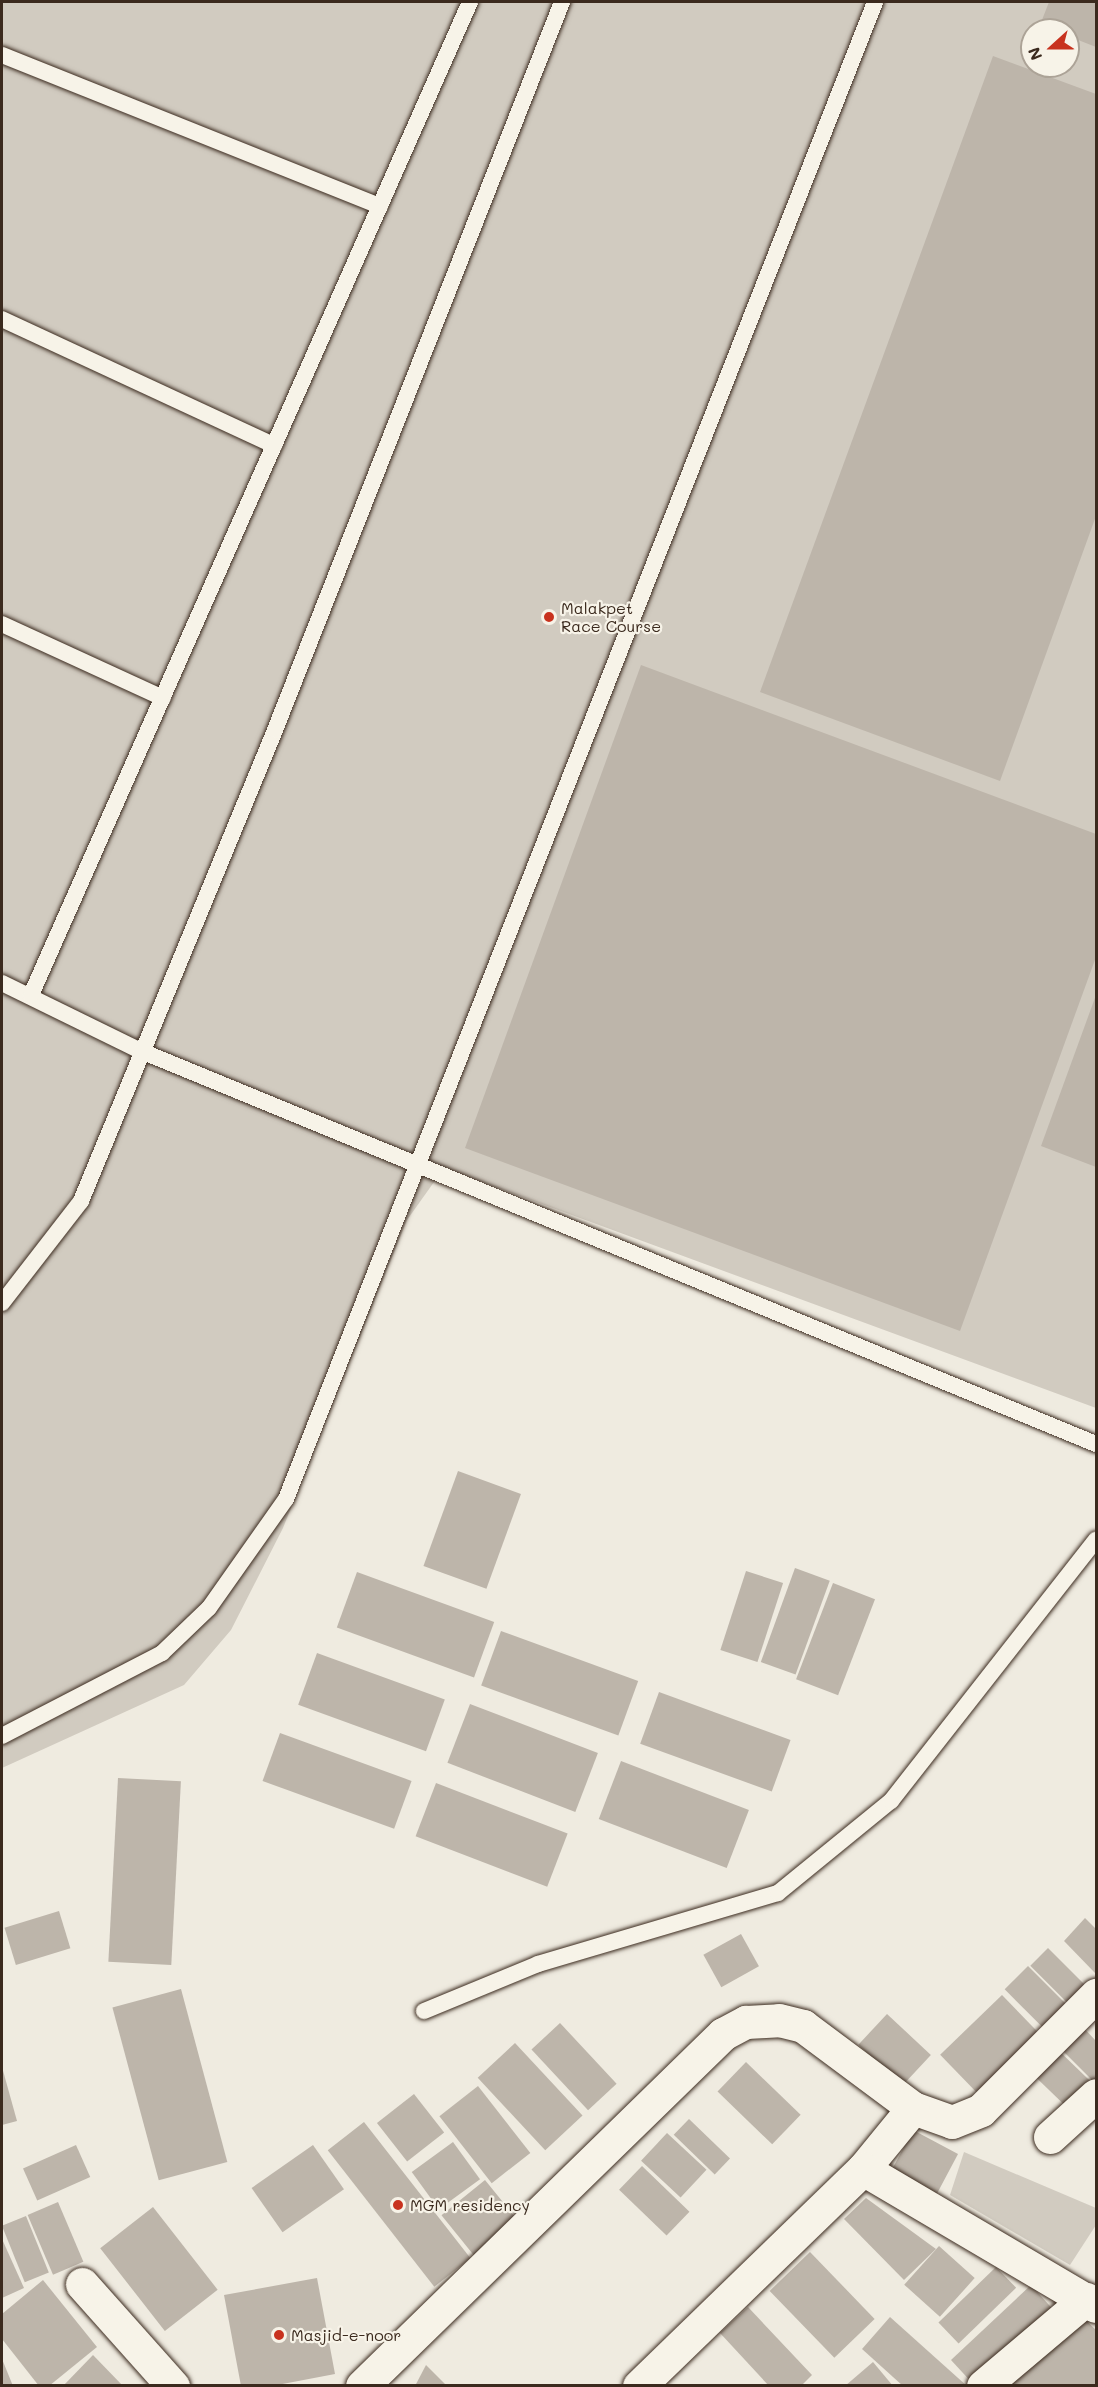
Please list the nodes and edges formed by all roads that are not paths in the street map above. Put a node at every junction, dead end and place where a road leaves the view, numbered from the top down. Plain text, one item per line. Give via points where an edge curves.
1 (470, 2) edge
2 (562, 2) edge
3 (874, 2) edge
4 (2, 55) edge
5 (380, 206) junction
6 (2, 319) edge
7 (274, 445) junction
8 (2, 624) edge
9 (163, 698) junction
10 (2, 983) edge
11 (31, 995) junction
12 (141, 1051) junction
13 (415, 1166) junction
14 (2, 1303) edge
15 (1096, 1444) edge
16 (1096, 1540) edge
17 (2, 1736) edge
18 (1096, 1995) edge
19 (424, 2011) dead end
20 (1096, 2095) edge
21 (913, 2108) junction
22 (1050, 2137) dead end
23 (863, 2169) junction
24 (82, 2284) dead end
25 (1091, 2302) edge
26 (173, 2385) edge
27 (362, 2385) edge
28 (639, 2385) edge
29 (983, 2385) edge

1 - 5 lane
2 - 12 lane via 275,730
3 - 13 lane
4 - 5 lane
5 - 7 lane
6 - 7 lane
7 - 9 lane
8 - 9 lane
9 - 11 lane
10 - 11 lane
11 - 12 lane
12 - 13 lane
12 - 14 lane via 81,1201
13 - 15 lane
13 - 17 lane via 286,1499 209,1608 162,1653
16 - 19 lane via 891,1801 778,1893 538,1964
18 - 21 street via 981,2110 952,2122
20 - 22 street
21 - 23 street
21 - 27 street via 803,2026 779,2020 746,2022 723,2034
23 - 25 street
23 - 28 street
24 - 26 street
25 - 29 street

